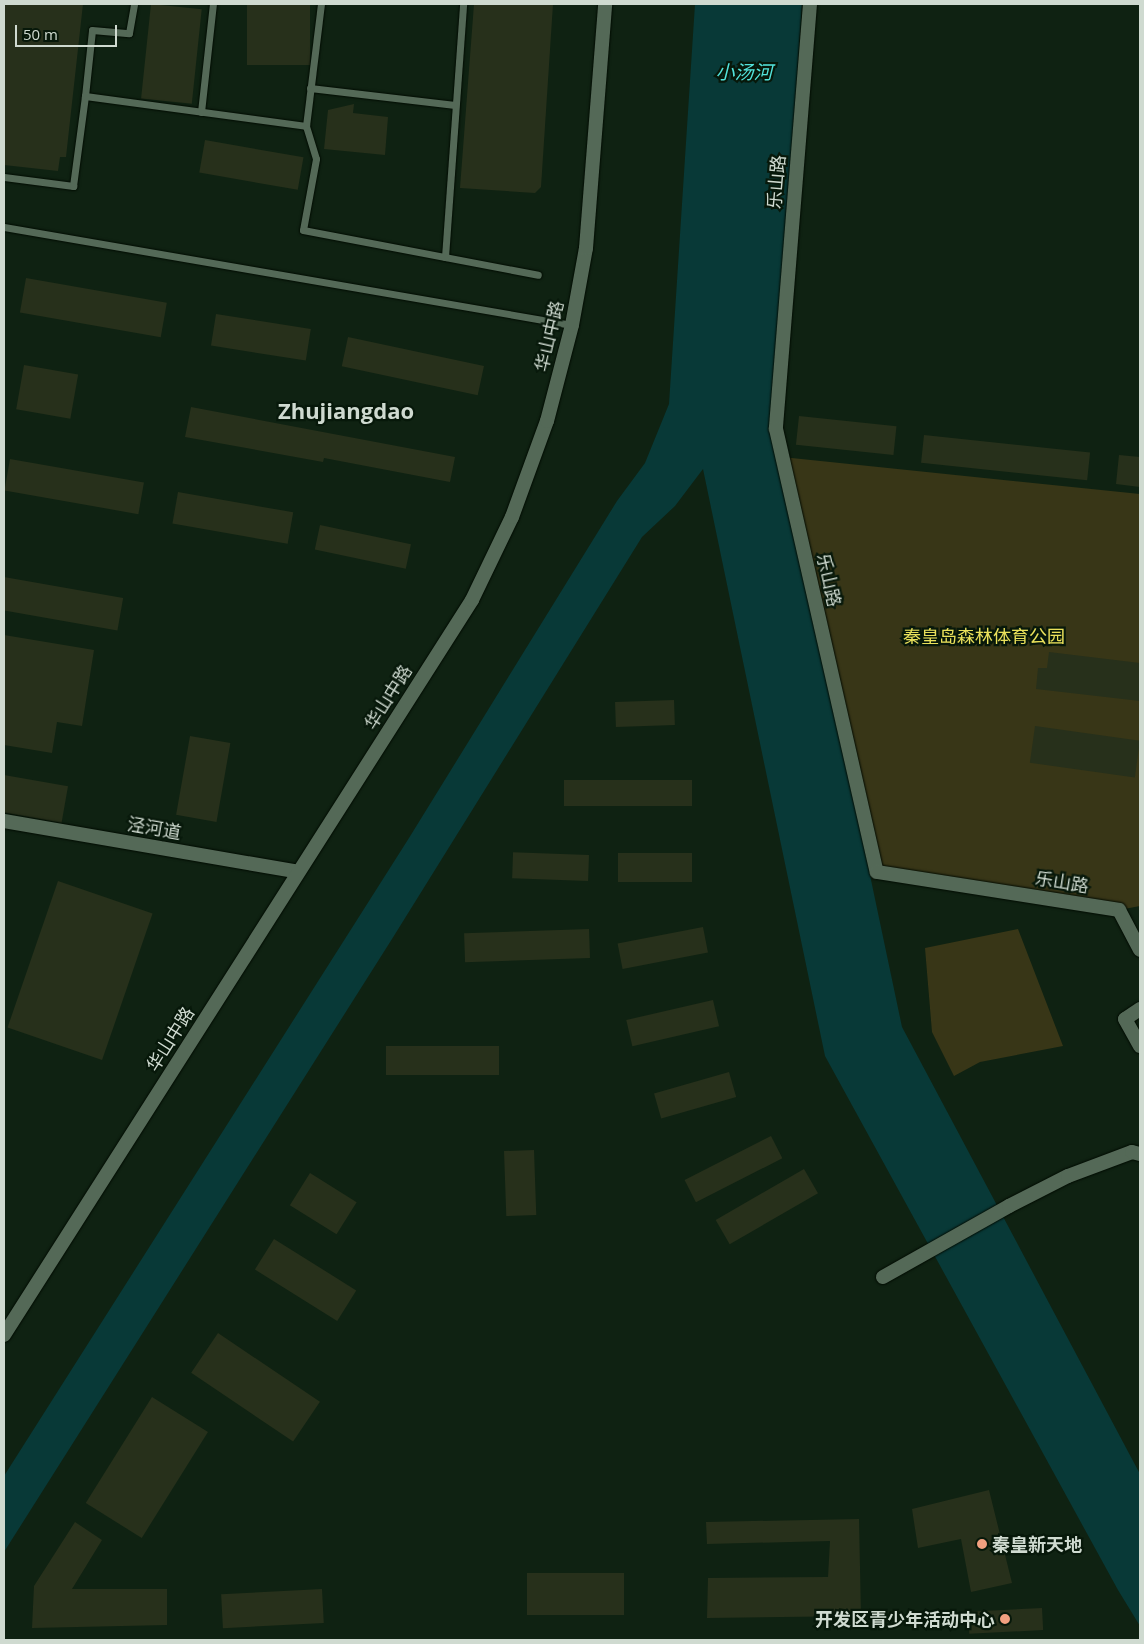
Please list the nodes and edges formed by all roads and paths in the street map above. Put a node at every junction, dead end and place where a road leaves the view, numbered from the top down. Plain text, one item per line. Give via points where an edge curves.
1 (134, 4) edge
2 (213, 4) edge
3 (321, 4) edge
4 (462, 4) edge
5 (605, 4) edge
6 (810, 4) edge
7 (310, 88) junction
8 (85, 96) junction
9 (455, 105) junction
10 (201, 112) junction
11 (306, 126) junction
12 (4, 177) edge
13 (4, 227) edge
14 (445, 257) junction
15 (538, 275) dead end
16 (572, 325) junction
17 (4, 821) edge
18 (298, 872) junction
19 (1140, 950) edge
20 (1140, 1009) edge
21 (1140, 1046) edge
22 (1140, 1154) edge
23 (882, 1277) dead end
24 (4, 1335) edge

1 - 8 lane via 129,33 92,30
2 - 10 lane
3 - 7 lane
4 - 9 lane
5 - 16 street, 华山中路 via 586,248
6 - 19 street, 乐山路 via 776,429 877,872 1119,910
7 - 9 lane
7 - 11 lane
8 - 10 lane
8 - 12 lane via 73,186
9 - 14 lane
10 - 11 lane
11 - 14 lane via 316,159 303,230
13 - 16 lane
14 - 15 lane
16 - 18 street, 华山中路 via 547,421 522,491 472,600
17 - 18 street, 泾河道
18 - 24 street, 华山中路
20 - 21 street via 1125,1019
22 - 23 street via 1132,1152 1068,1176

